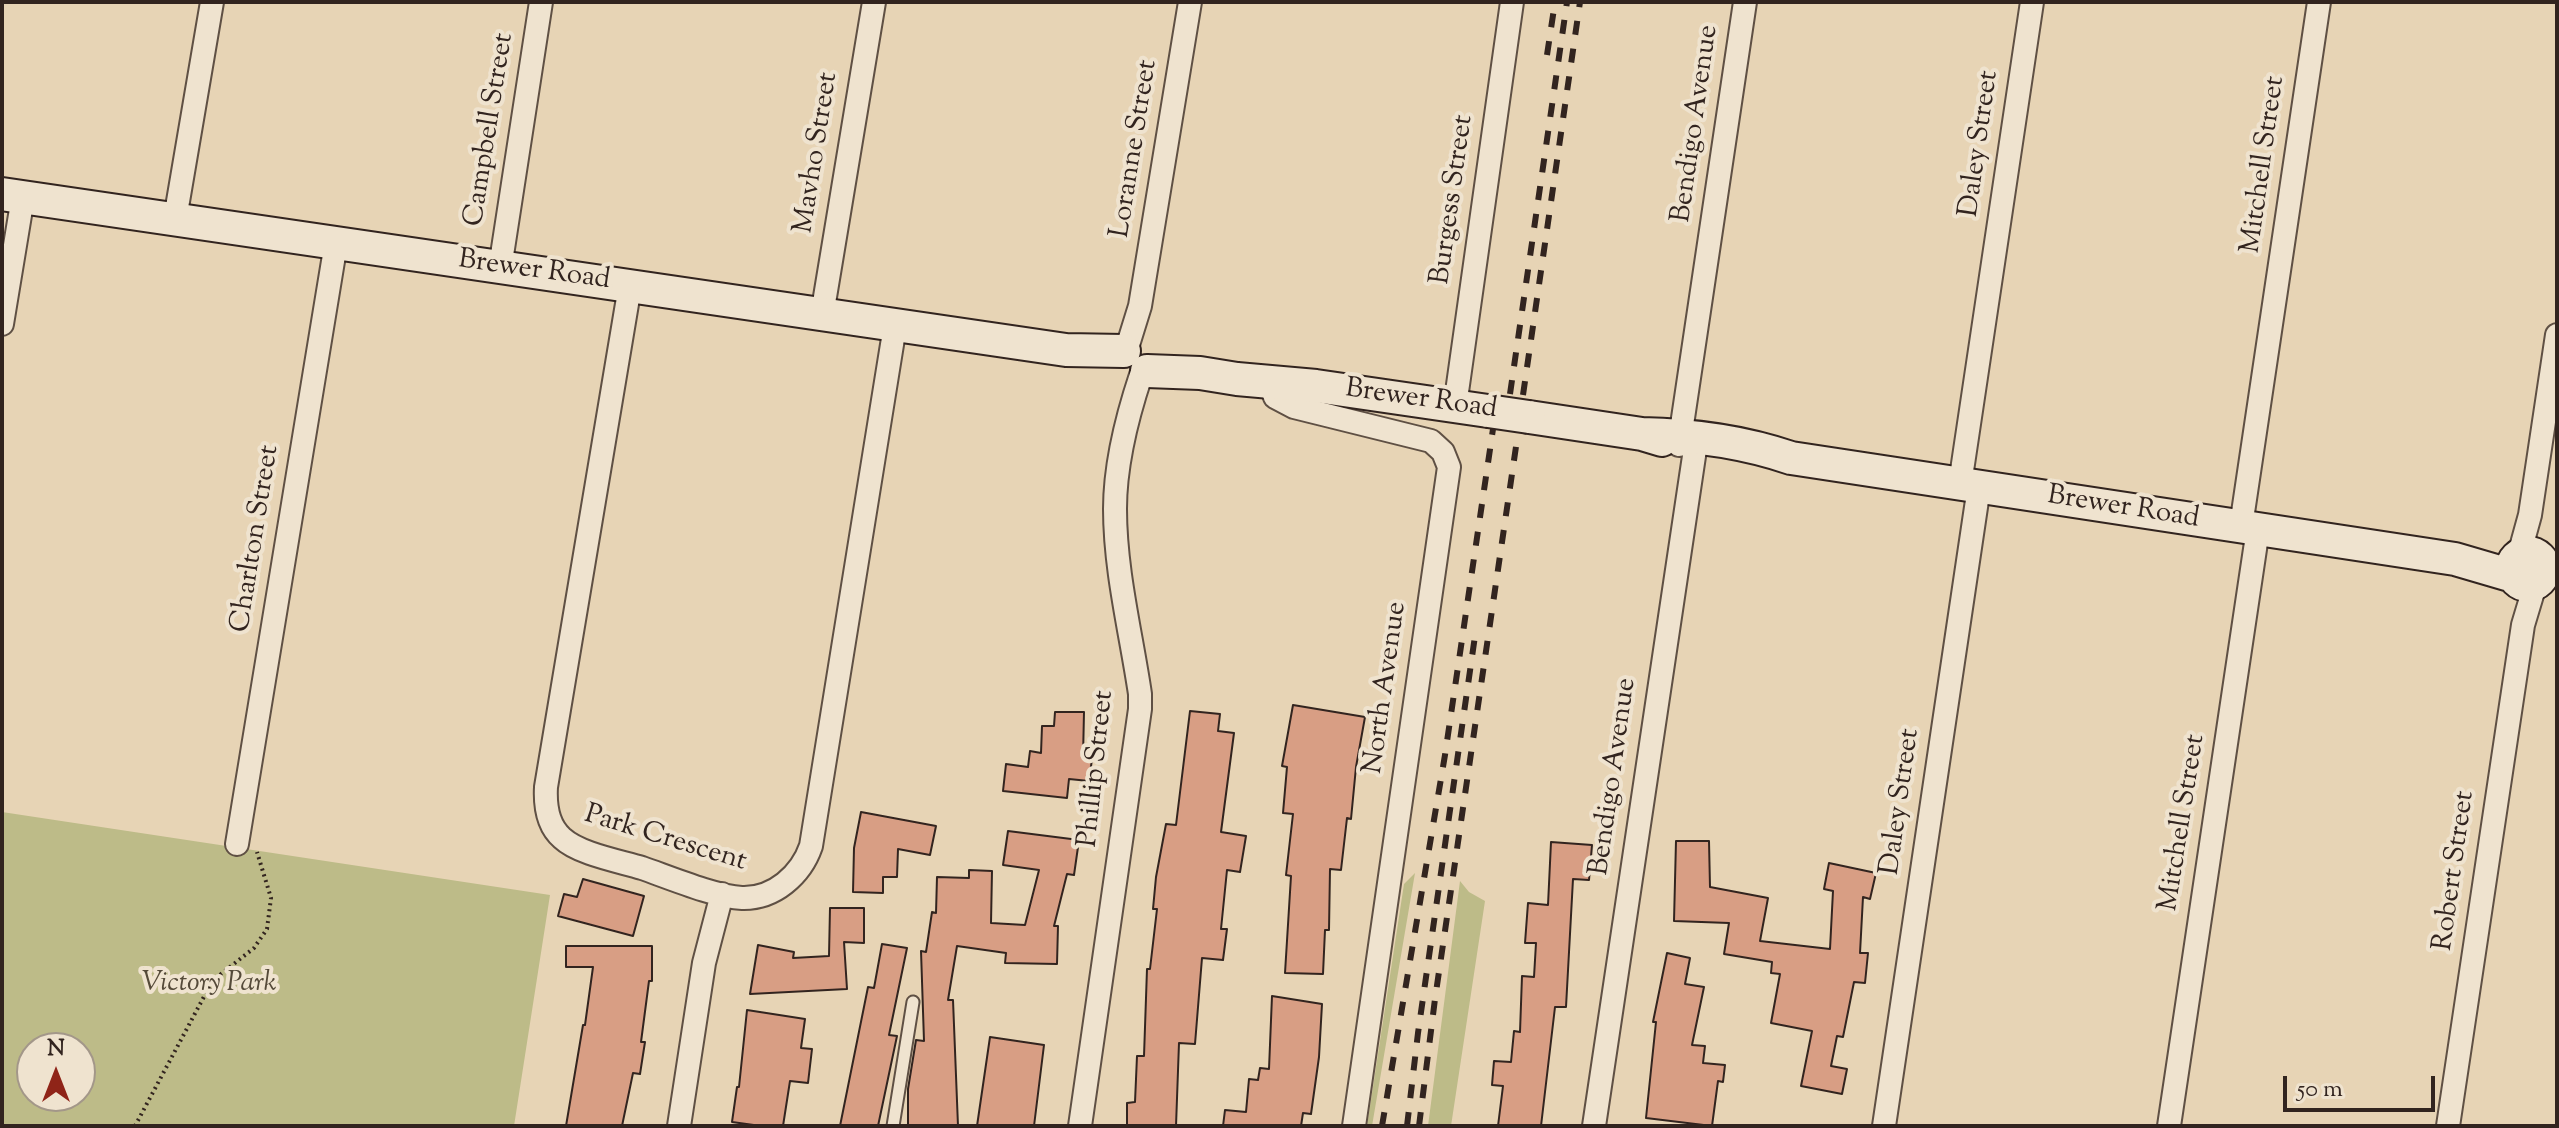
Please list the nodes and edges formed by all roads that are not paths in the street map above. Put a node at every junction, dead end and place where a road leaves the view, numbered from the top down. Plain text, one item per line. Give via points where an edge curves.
1 (212, 2) edge
2 (541, 2) edge
3 (874, 2) edge
4 (1190, 2) edge
5 (1512, 2) edge
6 (1745, 2) edge
7 (2032, 2) edge
8 (2319, 2) edge
9 (12, 196) edge
10 (175, 219) junction
11 (336, 243) junction
12 (500, 268) junction
13 (630, 286) junction
14 (822, 315) junction
15 (2, 324) edge
16 (895, 326) junction
17 (2557, 335) edge
18 (1135, 361) junction
19 (1270, 383) junction
20 (1455, 406) junction
21 (1688, 441) junction
22 (1970, 486) junction
23 (2250, 527) junction
24 (2533, 570) edge
25 (247, 845) road end
26 (715, 891) junction
27 (913, 1002) dead end
28 (679, 1126) edge
29 (893, 1126) edge
30 (1080, 1126) edge
31 (1354, 1126) edge
32 (1594, 1126) edge
33 (1884, 1126) edge
34 (2169, 1126) edge
35 (2448, 1126) edge

1 - 10 street
2 - 12 street, Campbell Street
3 - 14 street, Mavho Street
4 - 18 street, Loranne Street
5 - 20 street, Burgess Street
6 - 21 street, Bendigo Avenue
7 - 22 street, Daley Street
8 - 23 street, Mitchell Street
9 - 10 street, Brewer Road
9 - 15 street
10 - 11 street, Brewer Road
11 - 12 street, Brewer Road
11 - 25 street, Charlton Street
12 - 13 street, Brewer Road
13 - 14 street, Brewer Road
13 - 26 street, Park Crescent via 545,800 551,824 569,844
14 - 16 street, Brewer Road
16 - 18 street, Brewer Road
16 - 26 street, Park Crescent via 811,846 794,876 769,893 743,898
17 - 24 street, Robert Street via 2530,515
18 - 19 street, Brewer Road
18 - 30 street, Phillip Street via 1115,507 1140,709
19 - 20 street, Brewer Road
19 - 31 street, North Avenue via 1275,397 1294,407 1431,441 1449,467
20 - 21 street, Brewer Road, bridge
21 - 22 street, Brewer Road via 1761,460 1791,458
21 - 32 street, Bendigo Avenue
22 - 23 street, Brewer Road
22 - 33 street, Daley Street
23 - 24 street, Brewer Road
23 - 34 street, Mitchell Street
24 - 35 street, Robert Street
26 - 28 street
27 - 29 lane

